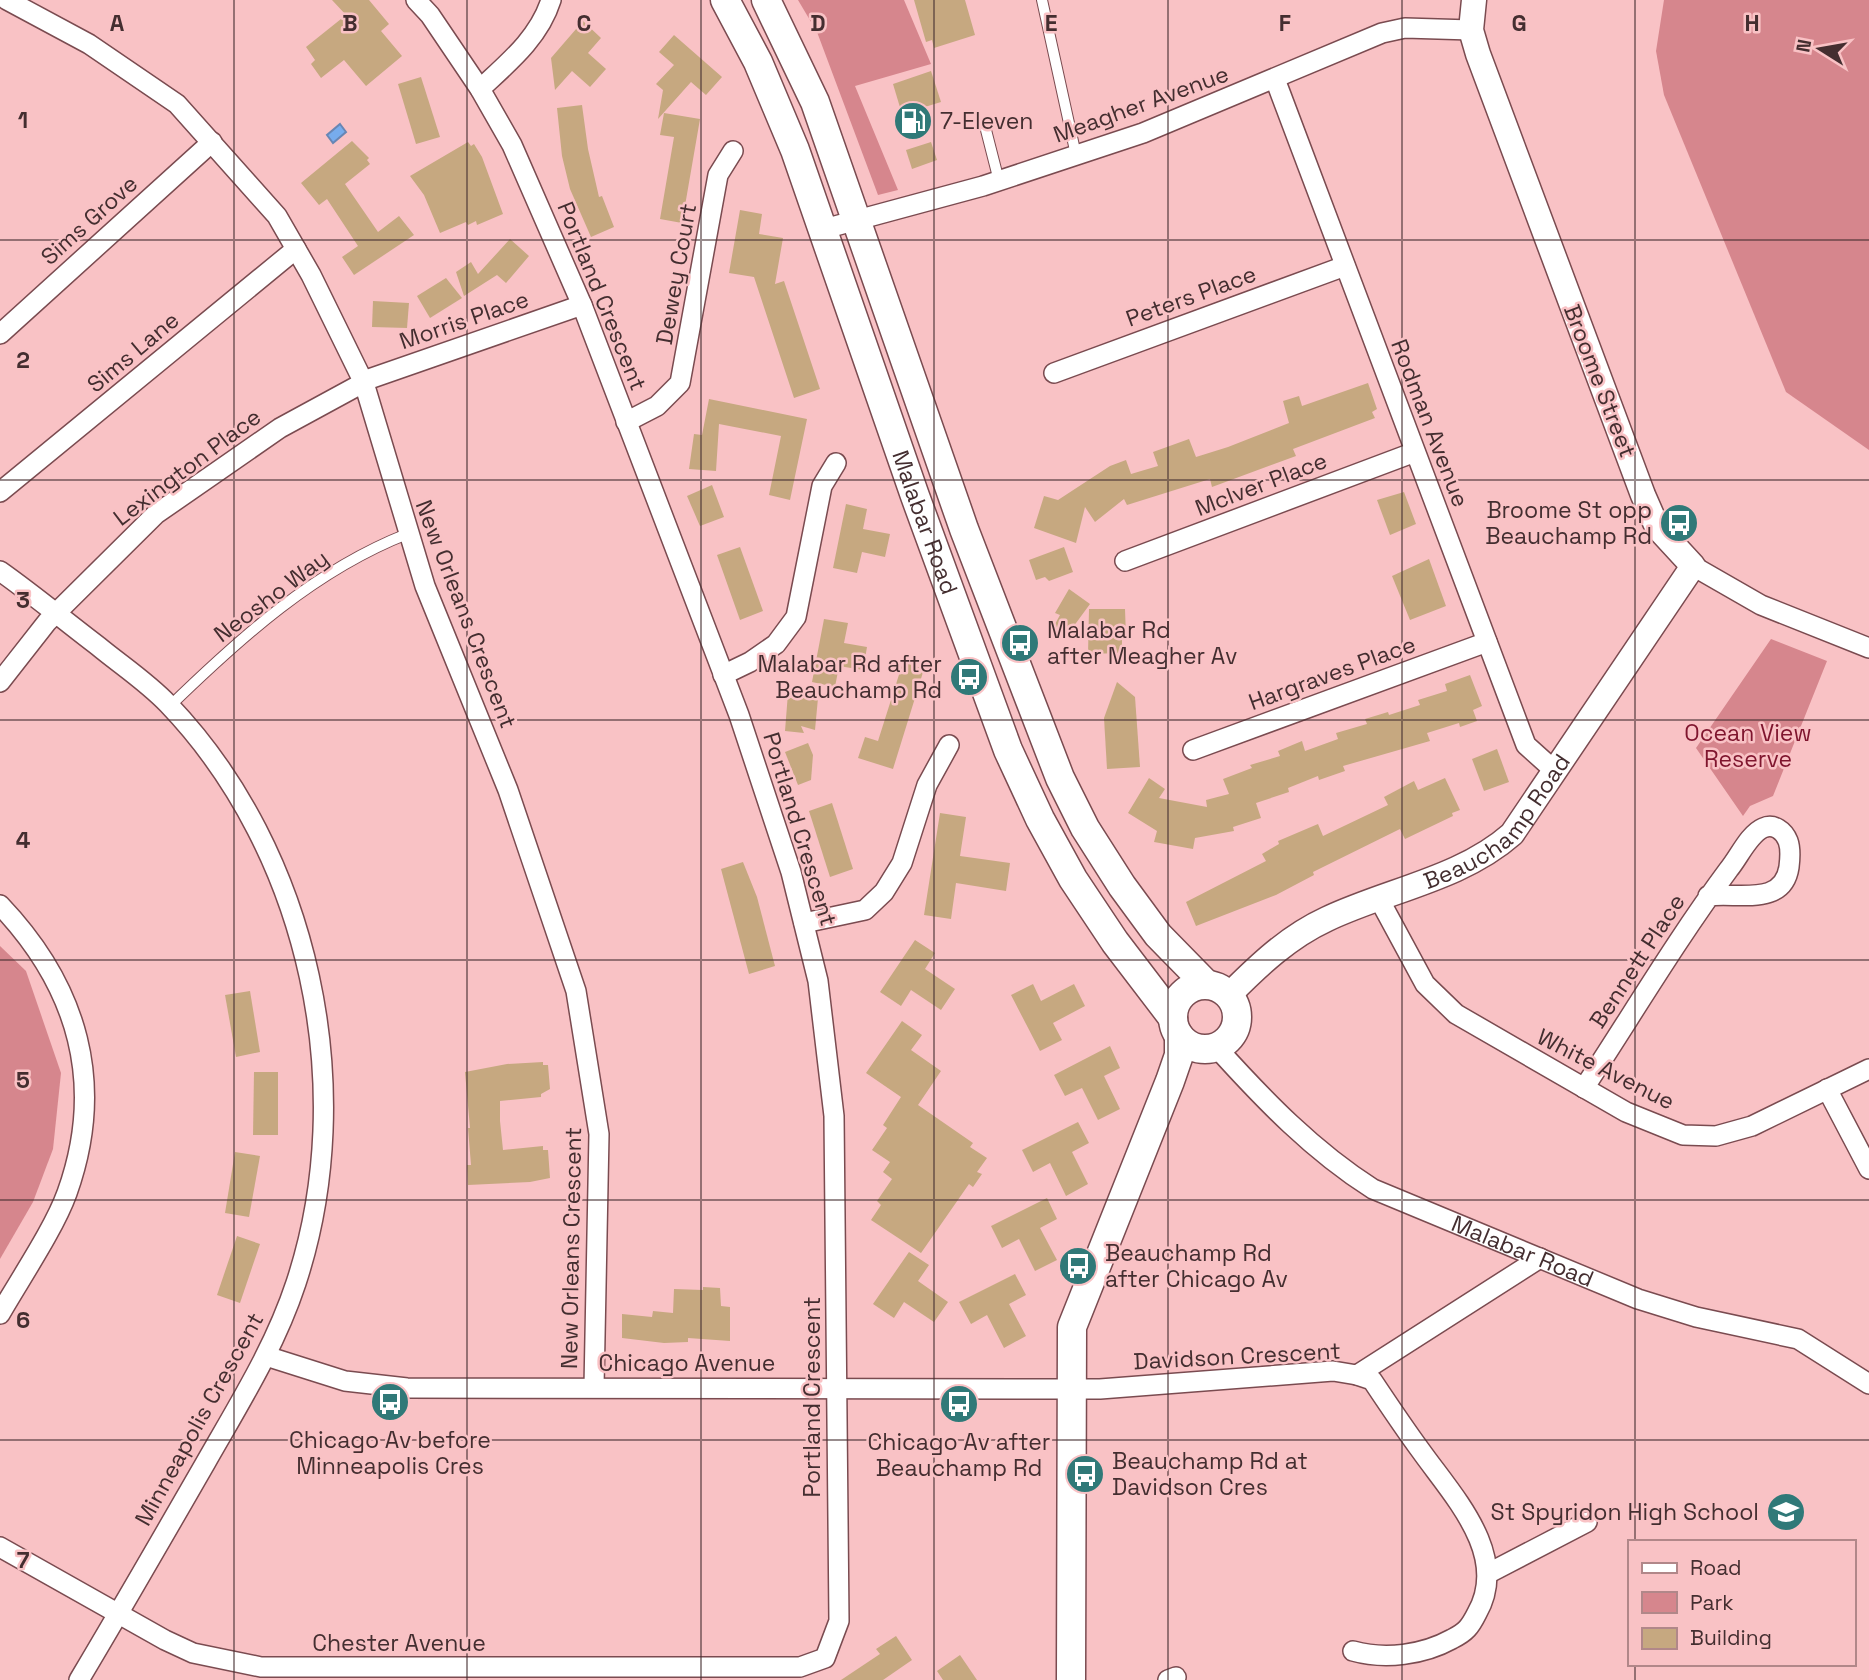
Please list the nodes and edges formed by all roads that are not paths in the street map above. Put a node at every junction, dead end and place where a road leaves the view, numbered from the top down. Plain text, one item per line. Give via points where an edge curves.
1 (8, 0) edge
2 (416, 0) edge
3 (551, 0) edge
4 (725, 0) edge
5 (766, 0) edge
6 (1042, 0) edge
7 (1474, 0) edge
8 (1471, 30) junction
9 (1275, 79) junction
10 (480, 89) junction
11 (986, 130) dead end
12 (212, 142) junction
13 (733, 151) dead end
14 (1076, 155) junction
15 (999, 181) junction
16 (857, 221) junction
17 (824, 229) junction
18 (296, 249) junction
19 (1345, 266) junction
20 (582, 305) junction
21 (0, 334) edge
22 (1054, 373) dead end
23 (364, 383) junction
24 (626, 422) junction
25 (1415, 452) junction
26 (836, 463) dead end
27 (0, 492) edge
28 (407, 534) junction
29 (1125, 561) dead end
30 (1693, 566) junction
31 (0, 572) edge
32 (57, 615) junction
33 (1487, 642) junction
34 (1869, 648) edge
35 (723, 675) junction
36 (0, 682) edge
37 (170, 706) junction
38 (948, 745) dead end
39 (1193, 750) dead end
40 (1556, 772) junction
41 (1708, 896) junction
42 (1378, 899) junction
43 (0, 905) edge
44 (804, 923) junction
45 (1218, 989) junction
46 (1176, 1027) junction
47 (1212, 1049) junction
48 (1869, 1069) edge
49 (1170, 1081) junction
50 (1584, 1088) junction
51 (1828, 1089) junction
52 (1869, 1169) edge
53 (1540, 1258) junction
54 (0, 1314) edge
55 (266, 1356) junction
56 (1357, 1375) junction
57 (1869, 1384) edge
58 (594, 1387) junction
59 (835, 1388) junction
60 (1070, 1388) junction
61 (1587, 1522) dead end
62 (0, 1547) edge
63 (1489, 1573) junction
64 (118, 1615) junction
65 (1353, 1651) dead end
66 (825, 1658) joint
67 (79, 1680) edge
68 (1071, 1680) edge

1 - 12 street, New Orleans Crescent via 89,44 177,104
2 - 10 street, Portland Crescent
3 - 10 street via 545,19 521,51
4 - 17 main road, Malabar Road via 758,62
5 - 16 main road, Malabar Road via 815,102
6 - 14 lane
7 - 8 street, Broome Street
8 - 9 street, Meagher Avenue via 1405,28 1382,33
8 - 30 street, Broome Street via 1643,495 1657,527
9 - 14 street, Meagher Avenue
9 - 19 street, Rodman Avenue
10 - 20 street, Portland Crescent via 512,145
11 - 15 lane
12 - 18 street, New Orleans Crescent via 277,216
12 - 21 street, Sims Grove
13 - 24 street, Dewey Court via 718,175 680,383 657,406
14 - 15 street, Meagher Avenue
15 - 16 street, Meagher Avenue
16 - 17 street, Meagher Avenue
16 - 45 main road, Malabar Road via 960,517 1060,778 1122,886 1158,934
17 - 46 main road, Malabar Road via 1009,751 1073,879
18 - 23 street, New Orleans Crescent
18 - 27 street, Sims Lane
19 - 22 street, Peters Place
19 - 25 street, Rodman Avenue
20 - 23 street, Morris Place
20 - 24 street, Portland Crescent
23 - 28 street, New Orleans Crescent
23 - 32 street, Lexington Place via 280,428 156,514
24 - 35 street, Portland Crescent
25 - 29 street, McIver Place
25 - 33 street, Rodman Avenue
26 - 35 street via 822,486 796,617 776,644
28 - 37 lane, Neosho Way via 303,591 258,625
28 - 58 street, New Orleans Crescent via 508,790 576,992 599,1134
30 - 34 street, Broome Street via 1761,605
30 - 40 street, Beauchamp Road
31 - 32 street, Minneapolis Crescent
32 - 36 street, Lexington Place via 31,639
32 - 37 street, Minneapolis Crescent
33 - 39 street, Hargraves Place
33 - 40 street, Rodman Avenue via 1527,745
35 - 44 street, Portland Crescent
37 - 55 street, Minneapolis Crescent via 230,785 271,859 304,949 314,999 323,1124 315,1209 297,1282
38 - 44 street via 927,785 902,863 884,892 865,910
40 - 42 street, Beauchamp Road via 1524,819 1497,847 1463,866
41 - 41 street, Bennett Place via 1764,895 1779,890 1790,855 1781,830 1762,828
41 - 50 street, Bennett Place
42 - 45 street, Beauchamp Road via 1323,920
42 - 50 street, White Avenue via 1408,958 1441,1002
43 - 54 street via 35,944 61,990 79,1039 84,1084 80,1148 66,1195
44 - 59 street, Portland Crescent via 818,981 834,1116
45 - 46 main road via 1182,994
45 - 47 main road via 1238,1014 1233,1034
46 - 47 main road via 1196,1048
46 - 49 main road via 1179,1055
47 - 49 main road via 1189,1059
47 - 53 street, Malabar Road via 1333,1164 1373,1189
48 - 51 street, White Avenue
49 - 60 main road via 1076,1313 1070,1343
50 - 51 street, White Avenue via 1626,1112 1683,1135 1716,1136 1752,1126
51 - 52 street
53 - 56 street, Davidson Crescent
53 - 57 street, Malabar Road via 1696,1317 1798,1339
55 - 58 street, Chicago Avenue via 313,1374 379,1387
55 - 64 street, Minneapolis Crescent
56 - 60 street, Davidson Crescent via 1333,1371
56 - 63 street via 1372,1380 1469,1519
58 - 59 street, Chicago Avenue
59 - 60 street, Chicago Avenue
59 - 66 street, Portland Crescent via 839,1621
60 - 68 main road
61 - 63 street
62 - 64 street, Chester Avenue
63 - 65 street via 1482,1605 1467,1632 1435,1648 1398,1655
64 - 66 street, Chester Avenue via 193,1653 261,1667 800,1667
64 - 67 street, Minneapolis Crescent

